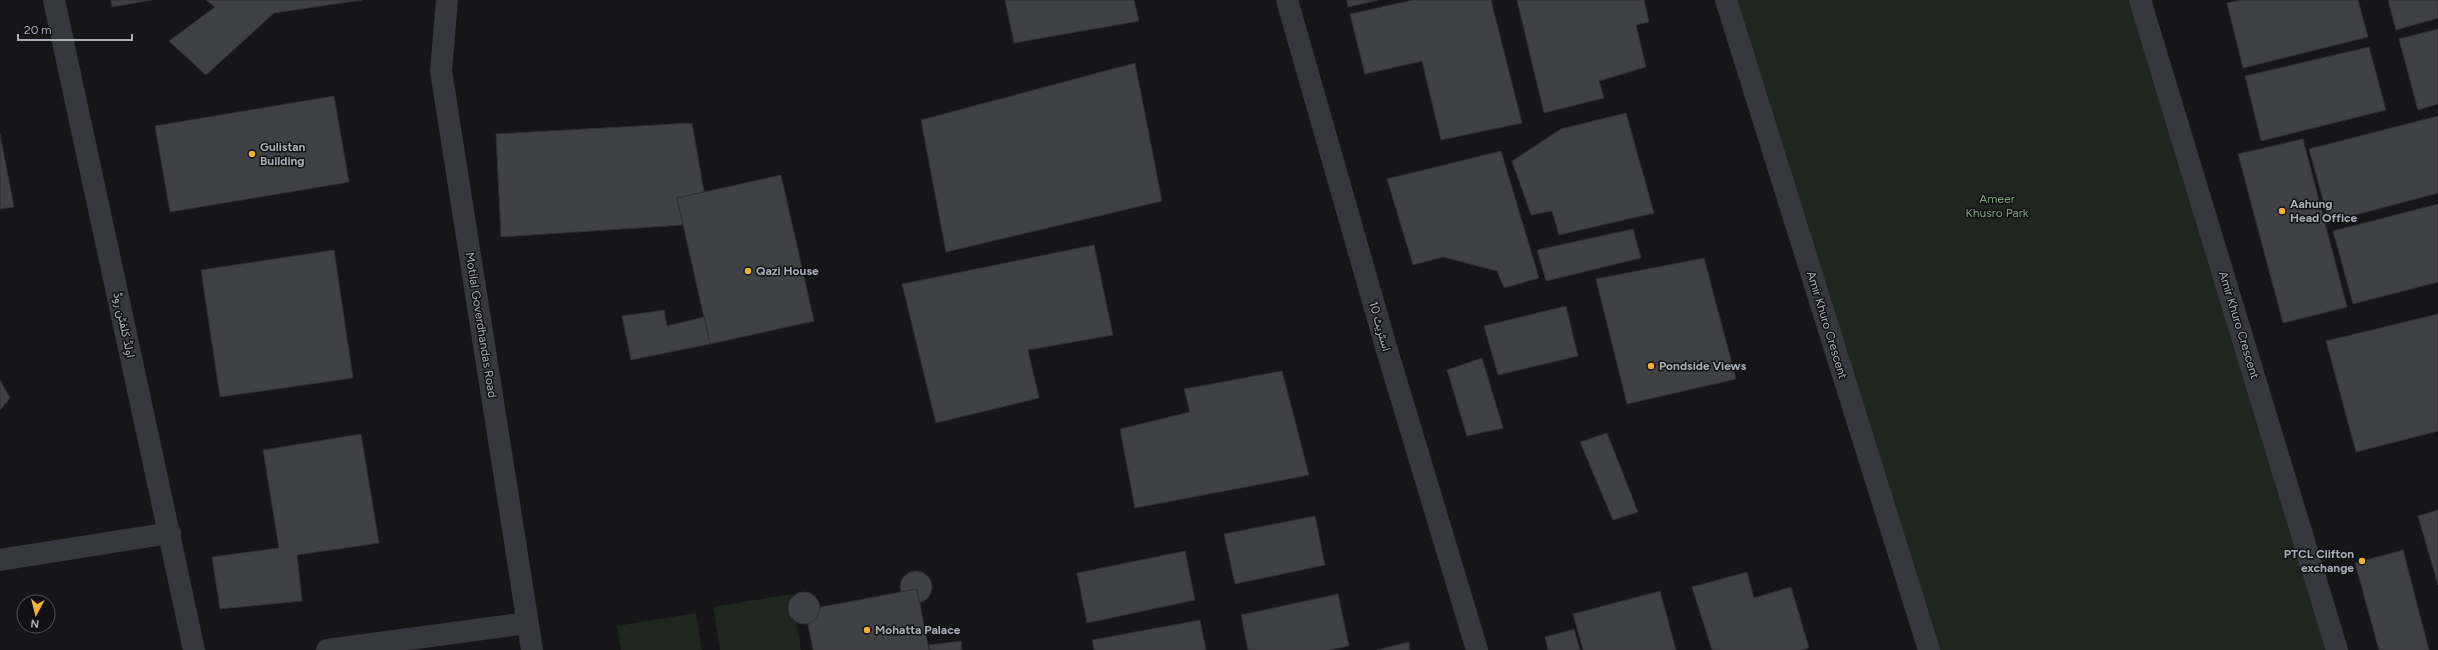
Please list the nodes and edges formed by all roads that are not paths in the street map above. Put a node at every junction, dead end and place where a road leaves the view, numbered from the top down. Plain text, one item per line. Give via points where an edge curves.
1 (54, 0) edge
2 (447, 0) edge
3 (1287, 0) edge
4 (1726, 0) edge
5 (2140, 0) edge
6 (170, 533) junction
7 (0, 560) edge
8 (527, 623) junction
9 (194, 650) edge
10 (328, 650) edge
11 (532, 650) edge
12 (1478, 650) edge
13 (1929, 650) edge
14 (2337, 650) edge

1 - 6 street, اولڈ کلفٹن روڈ
2 - 8 street, Motilal Goverdhandas Road via 442,71
3 - 12 street, اسٹریٹ 10 via 1386,347
4 - 13 street, Amir Khuro Crescent
5 - 14 street, Amir Khuro Crescent
6 - 7 street
6 - 9 street, اولڈ کلفٹن روڈ
8 - 10 street
8 - 11 street, Motilal Goverdhandas Road

